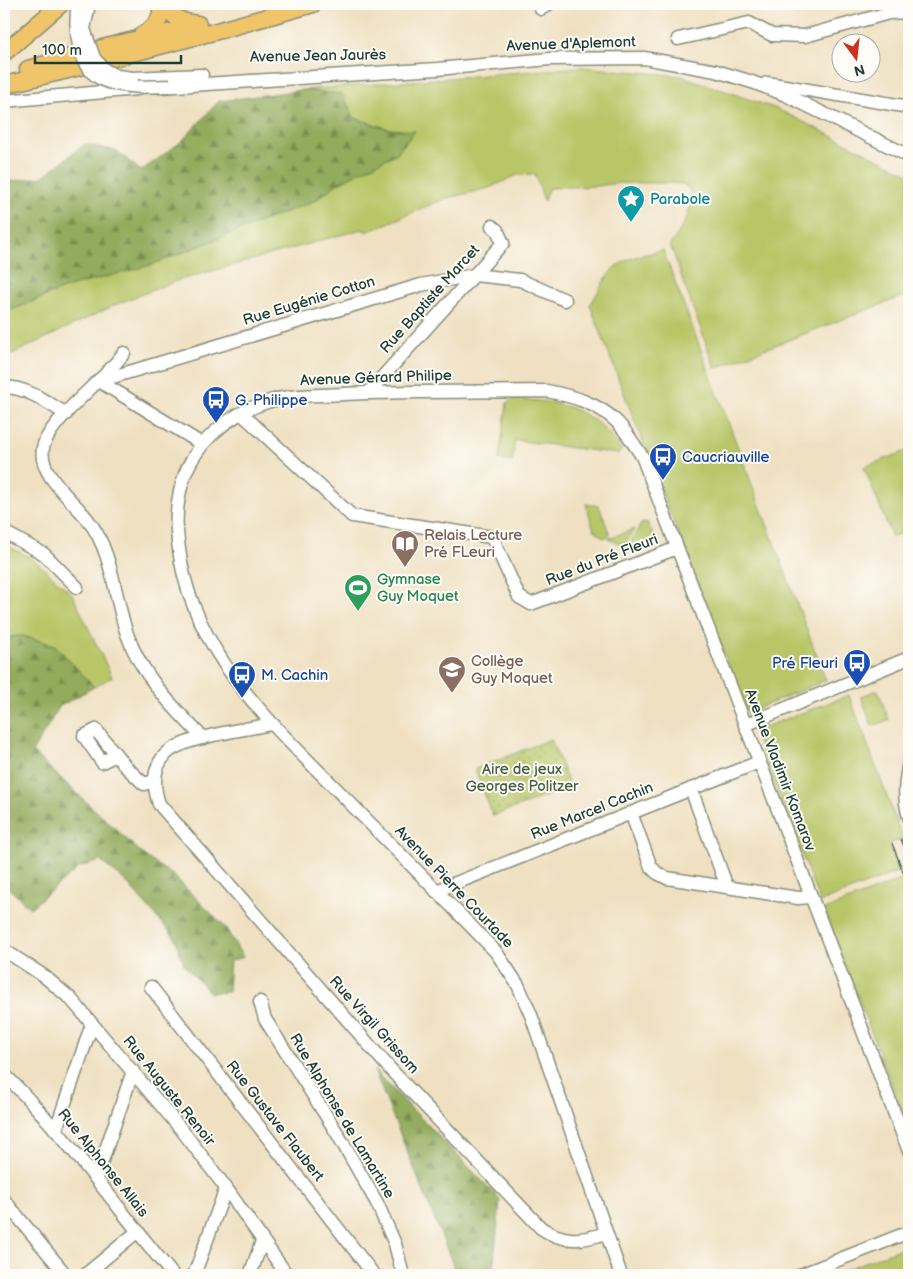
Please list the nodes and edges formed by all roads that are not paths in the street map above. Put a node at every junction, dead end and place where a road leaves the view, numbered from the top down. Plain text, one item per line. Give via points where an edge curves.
1 (61, 4) edge
2 (78, 4) edge
3 (89, 4) edge
4 (296, 4) edge
5 (313, 4) edge
6 (167, 6) edge
7 (909, 12) edge
8 (215, 25) junction
9 (166, 32) junction
10 (678, 38) dead end
11 (126, 42) junction
12 (147, 50) junction
13 (4, 53) edge
14 (395, 71) junction
15 (4, 76) edge
16 (752, 82) junction
17 (4, 85) edge
18 (170, 86) junction
19 (4, 101) edge
20 (909, 107) edge
21 (909, 156) edge
22 (492, 226) dead end
23 (474, 274) junction
24 (565, 300) dead end
25 (124, 353) dead end
26 (99, 381) junction
27 (4, 387) edge
28 (368, 393) junction
29 (602, 412) joint
30 (241, 413) junction
31 (66, 414) junction
32 (202, 444) junction
33 (4, 532) edge
34 (677, 548) junction
35 (77, 586) dead end
36 (909, 658) edge
37 (272, 724) junction
38 (745, 725) junction
39 (203, 738) junction
40 (116, 755) dead end
41 (759, 762) junction
42 (909, 762) edge
43 (154, 781) junction
44 (691, 790) junction
45 (631, 813) junction
46 (909, 817) edge
47 (727, 887) junction
48 (436, 891) junction
49 (811, 896) junction
50 (4, 950) edge
51 (151, 987) dead end
52 (260, 1002) dead end
53 (92, 1024) junction
54 (132, 1071) junction
55 (4, 1074) edge
56 (56, 1130) junction
57 (909, 1152) edge
58 (96, 1178) junction
59 (226, 1188) junction
60 (4, 1200) edge
61 (138, 1231) junction
62 (909, 1232) edge
63 (606, 1233) junction
64 (262, 1241) junction
65 (170, 1274) edge
66 (66, 1275) edge
67 (86, 1275) edge
68 (194, 1275) edge
69 (250, 1275) edge
70 (286, 1275) edge
71 (374, 1275) edge
72 (403, 1275) edge
73 (621, 1275) edge
74 (800, 1275) edge

1 - 13 main road
2 - 18 street, bridge via 75,21 80,51 85,65 94,74 118,86
3 - 14 street, Avenue Jean Jaurès, bridge via 84,29 88,45 105,70 117,76
4 - 8 main road
5 - 12 main road
6 - 8 main road via 174,16 187,24
6 - 9 main road via 171,22
6 - 11 main road via 156,26
7 - 10 street via 889,14 805,36 772,35 749,23
8 - 9 main road
9 - 11 main road
9 - 12 main road via 163,39
11 - 15 main road
12 - 17 main road
14 - 16 street, Avenue d'Aplemont via 550,59 644,58 716,71
14 - 18 street, Avenue Jean Jaurès
16 - 20 street
16 - 21 street, Avenue d'Aplemont
18 - 19 street
22 - 23 street, Rue Baptiste Marcet via 503,243
23 - 24 street, Rue Eugénie Cotton via 520,280
23 - 26 street, Rue Eugénie Cotton via 421,285
23 - 28 street, Rue Baptiste Marcet
25 - 26 street
26 - 31 street
26 - 32 street
27 - 31 street via 40,398
28 - 29 street, Avenue Gérard Philipe via 547,391 588,402
28 - 30 street, Avenue Gérard Philipe via 282,397
29 - 34 street, Avenue Vladimir Komarov via 616,421 642,456
30 - 32 street, Avenue Gérard Philipe via 218,428
30 - 34 street, Rue du Pré Fleuri via 352,516 492,537 519,597 531,604
31 - 39 street via 49,433 43,448 44,462 51,477 89,520 103,545 127,635 146,673
32 - 37 street, Avenue Gérard Philipe via 186,470 178,501 176,532 184,576 196,614 215,652
33 - 35 street via 44,554
34 - 38 street, Avenue Vladimir Komarov
36 - 38 street
37 - 39 street
37 - 48 street, Avenue Pierre Courtade
38 - 41 street, Avenue Vladimir Komarov
39 - 43 street via 166,753 160,760
40 - 43 street via 144,784
41 - 44 street, Rue Marcel Cachin
41 - 49 street, Avenue Vladimir Komarov
42 - 46 street via 904,786
43 - 63 street, Rue Virgil Grissom via 159,804 176,824 391,1070 541,1228 566,1239 588,1239
44 - 45 street, Rue Marcel Cachin
44 - 47 street
45 - 47 street via 657,873 667,878
45 - 48 street, Rue Marcel Cachin
47 - 49 street via 798,898
48 - 63 street, Avenue Pierre Courtade via 496,952 518,984
49 - 57 street, Avenue Vladimir Komarov
50 - 53 street, Rue Auguste Renoir via 44,976 71,999
51 - 71 street, Rue Gustave Flaubert
52 - 72 street, Rue Alphonse de Lamartine via 265,1019 377,1203 395,1244
53 - 54 street, Rue Auguste Renoir
53 - 56 street
54 - 58 street
54 - 59 street, Rue Auguste Renoir
55 - 56 street, Rue Alphonse Allais
56 - 58 street, Rue Alphonse Allais
58 - 61 street, Rue Alphonse Allais
59 - 64 street, Rue Auguste Renoir
59 - 68 street
60 - 66 street
61 - 65 street, Rue Alphonse Allais
61 - 67 street
62 - 74 street
63 - 73 street, Avenue Pierre Courtade
64 - 69 street
64 - 70 street, Rue Auguste Renoir

